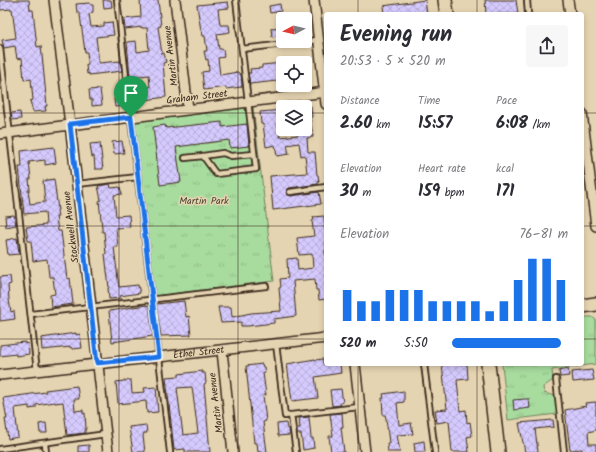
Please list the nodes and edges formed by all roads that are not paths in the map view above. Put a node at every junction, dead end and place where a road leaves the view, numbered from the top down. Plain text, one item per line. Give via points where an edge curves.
1 (54, 0) edge
2 (117, 0) edge
3 (175, 0) edge
4 (236, 0) edge
5 (314, 0) edge
6 (445, 0) edge
7 (526, 0) edge
8 (568, 0) edge
9 (447, 12) edge
10 (528, 12) edge
11 (570, 12) edge
12 (318, 40) junction
13 (0, 48) edge
14 (242, 49) junction
15 (324, 85) edge
16 (324, 92) edge
17 (248, 102) junction
18 (188, 109) junction
19 (131, 117) junction
20 (70, 124) junction
21 (584, 129) edge
22 (10, 133) junction
23 (0, 134) edge
24 (254, 154) junction
25 (203, 156) junction
26 (185, 158) dead end
27 (138, 177) junction
28 (77, 184) junction
29 (324, 187) edge
30 (290, 192) dead end
31 (596, 226) edge
32 (266, 286) dead end
33 (153, 300) junction
34 (596, 304) edge
35 (584, 306) edge
36 (91, 308) junction
37 (31, 314) junction
38 (324, 338) edge
39 (276, 344) junction
40 (222, 351) junction
41 (159, 357) junction
42 (97, 363) junction
43 (355, 366) edge
44 (424, 366) edge
45 (488, 366) edge
46 (37, 371) junction
47 (0, 375) edge
48 (556, 380) dead end
49 (359, 407) junction
50 (291, 415) junction
51 (106, 434) junction
52 (45, 444) junction
53 (0, 449) edge
54 (46, 452) edge
55 (108, 452) edge
56 (170, 452) edge
57 (233, 452) edge
58 (296, 452) edge
59 (365, 452) edge
60 (435, 452) edge
61 (498, 452) edge
62 (564, 452) edge

1 - 20 street, Stockwell Avenue
2 - 19 lane
3 - 18 street, Martin Avenue
4 - 14 lane
5 - 12 street
6 - 9 street
7 - 10 lane
8 - 11 street
12 - 14 lane
12 - 15 street
13 - 22 lane
14 - 17 lane
16 - 17 street, Graham Street
17 - 18 street, Graham Street
17 - 24 lane
18 - 19 street, Graham Street
19 - 20 street, Graham Street
19 - 27 lane
20 - 22 street, Graham Street
20 - 28 street, Stockwell Avenue
21 - 31 street
22 - 23 street, Graham Street
22 - 37 lane
24 - 25 lane
24 - 25 lane via 256,169 216,174
25 - 26 lane
27 - 28 lane
27 - 33 lane
28 - 36 street, Stockwell Avenue
29 - 30 lane
32 - 33 lane
33 - 36 lane
33 - 41 lane
34 - 35 street
36 - 37 lane
36 - 42 street, Stockwell Avenue
37 - 46 lane
38 - 39 street, Ethel Street
39 - 40 street, Ethel Street
39 - 50 lane via 285,416
40 - 41 street, Ethel Street
40 - 57 street, Martin Avenue
41 - 42 street, Ethel Street
41 - 56 lane
42 - 46 street, Ethel Street
42 - 51 street, Stockwell Avenue
43 - 49 street
44 - 60 lane
45 - 61 street
46 - 47 street, Ethel Street
48 - 62 lane
49 - 50 lane
49 - 59 street
50 - 58 lane
51 - 52 lane
51 - 55 street, Stockwell Avenue
52 - 53 lane
52 - 54 lane

